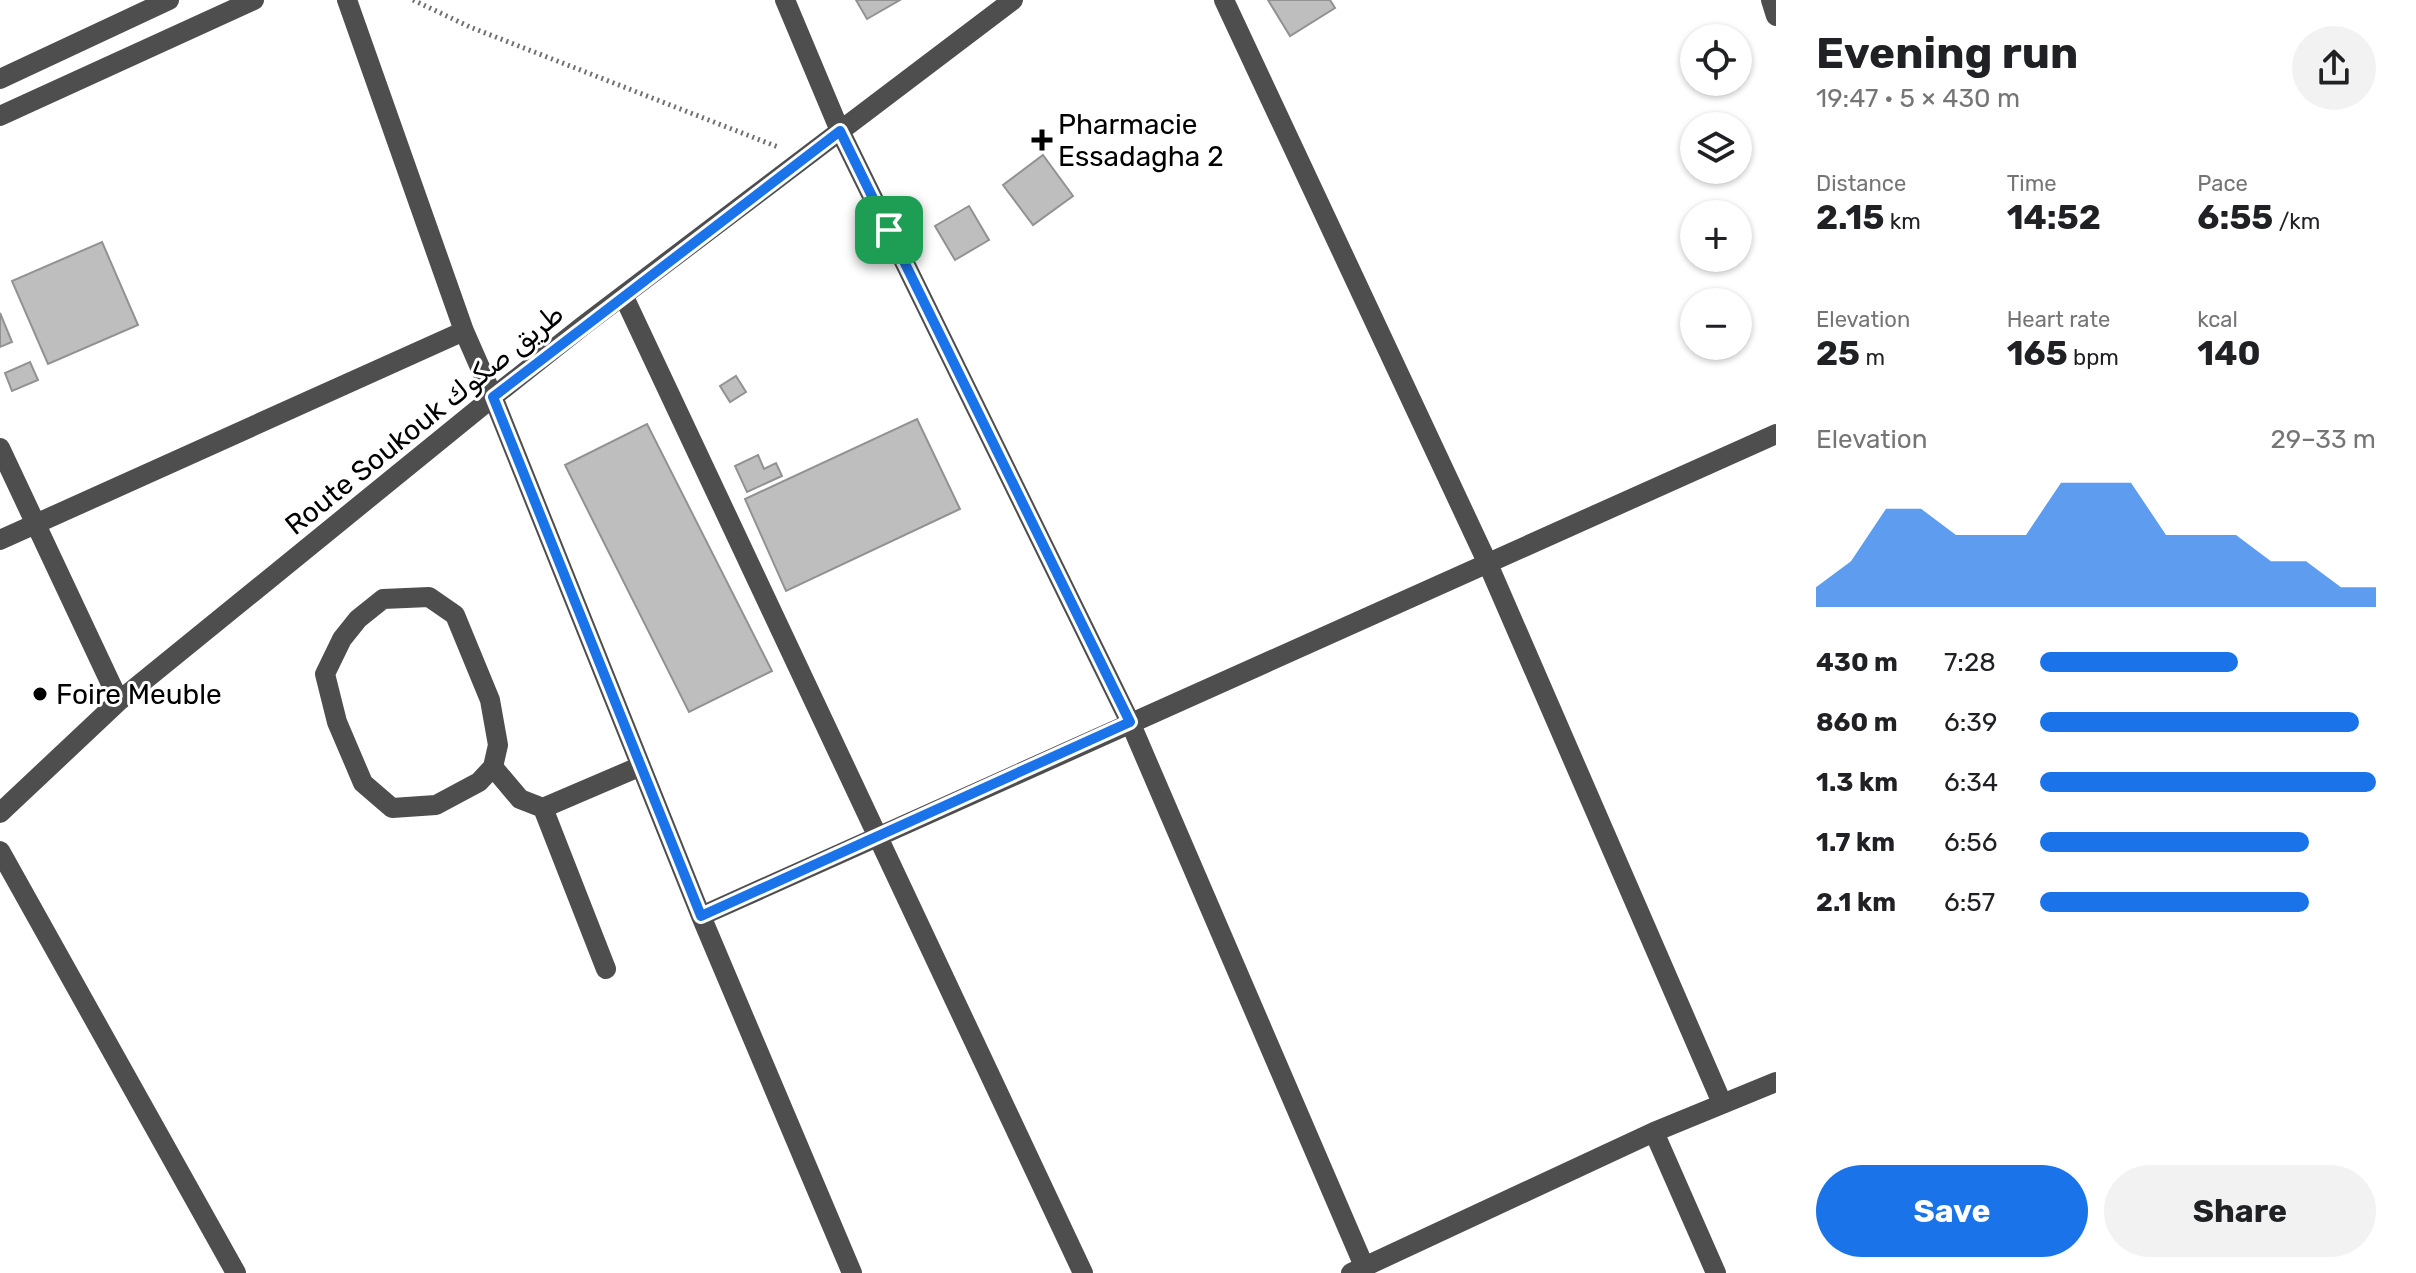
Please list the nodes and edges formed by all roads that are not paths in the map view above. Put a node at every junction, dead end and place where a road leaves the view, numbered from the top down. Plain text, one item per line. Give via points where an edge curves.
1 (169, 0) edge
2 (254, 0) edge
3 (347, 0) edge
4 (785, 0) edge
5 (1013, 0) edge
6 (1224, 0) edge
7 (1771, 0) edge
8 (1776, 16) edge
9 (0, 79) edge
10 (0, 116) edge
11 (840, 131) junction
12 (624, 297) junction
13 (464, 331) junction
14 (493, 397) junction
15 (1776, 434) edge
16 (0, 448) edge
17 (36, 524) junction
18 (0, 540) edge
19 (1488, 564) junction
20 (119, 701) junction
21 (1130, 722) junction
22 (641, 766) junction
23 (493, 767) junction
24 (543, 808) junction
25 (0, 813) edge
26 (876, 836) junction
27 (0, 851) edge
28 (701, 916) junction
29 (606, 969) dead end
30 (1776, 1082) edge
31 (1722, 1103) junction
32 (1654, 1132) junction
33 (1357, 1270) edge
34 (236, 1273) edge
35 (852, 1273) edge
36 (1083, 1273) edge
37 (1716, 1273) edge

1 - 9 street
2 - 10 street
3 - 13 street
4 - 11 street
5 - 11 street, Route Soukouk طريق صكوك
6 - 19 street
7 - 8 street
11 - 12 street, Route Soukouk طريق صكوك
11 - 21 street
12 - 14 street, Route Soukouk طريق صكوك
12 - 26 street
13 - 14 street
13 - 17 street
14 - 20 street, Route Soukouk طريق صكوك
14 - 22 street
15 - 19 street
16 - 17 street
17 - 18 street
17 - 20 street
19 - 21 street
19 - 31 street
20 - 25 street, Route Soukouk طريق صكوك
21 - 26 street
21 - 33 street
22 - 24 street
22 - 28 street
23 - 23 street via 479,782 436,805 392,808 363,783 337,722 325,674 342,639 383,599 429,597 455,615 490,700 498,745
23 - 24 street via 520,799
24 - 29 street
26 - 28 street
26 - 36 street
27 - 34 street
28 - 35 street
30 - 31 street
31 - 32 street
32 - 33 street
32 - 37 street

